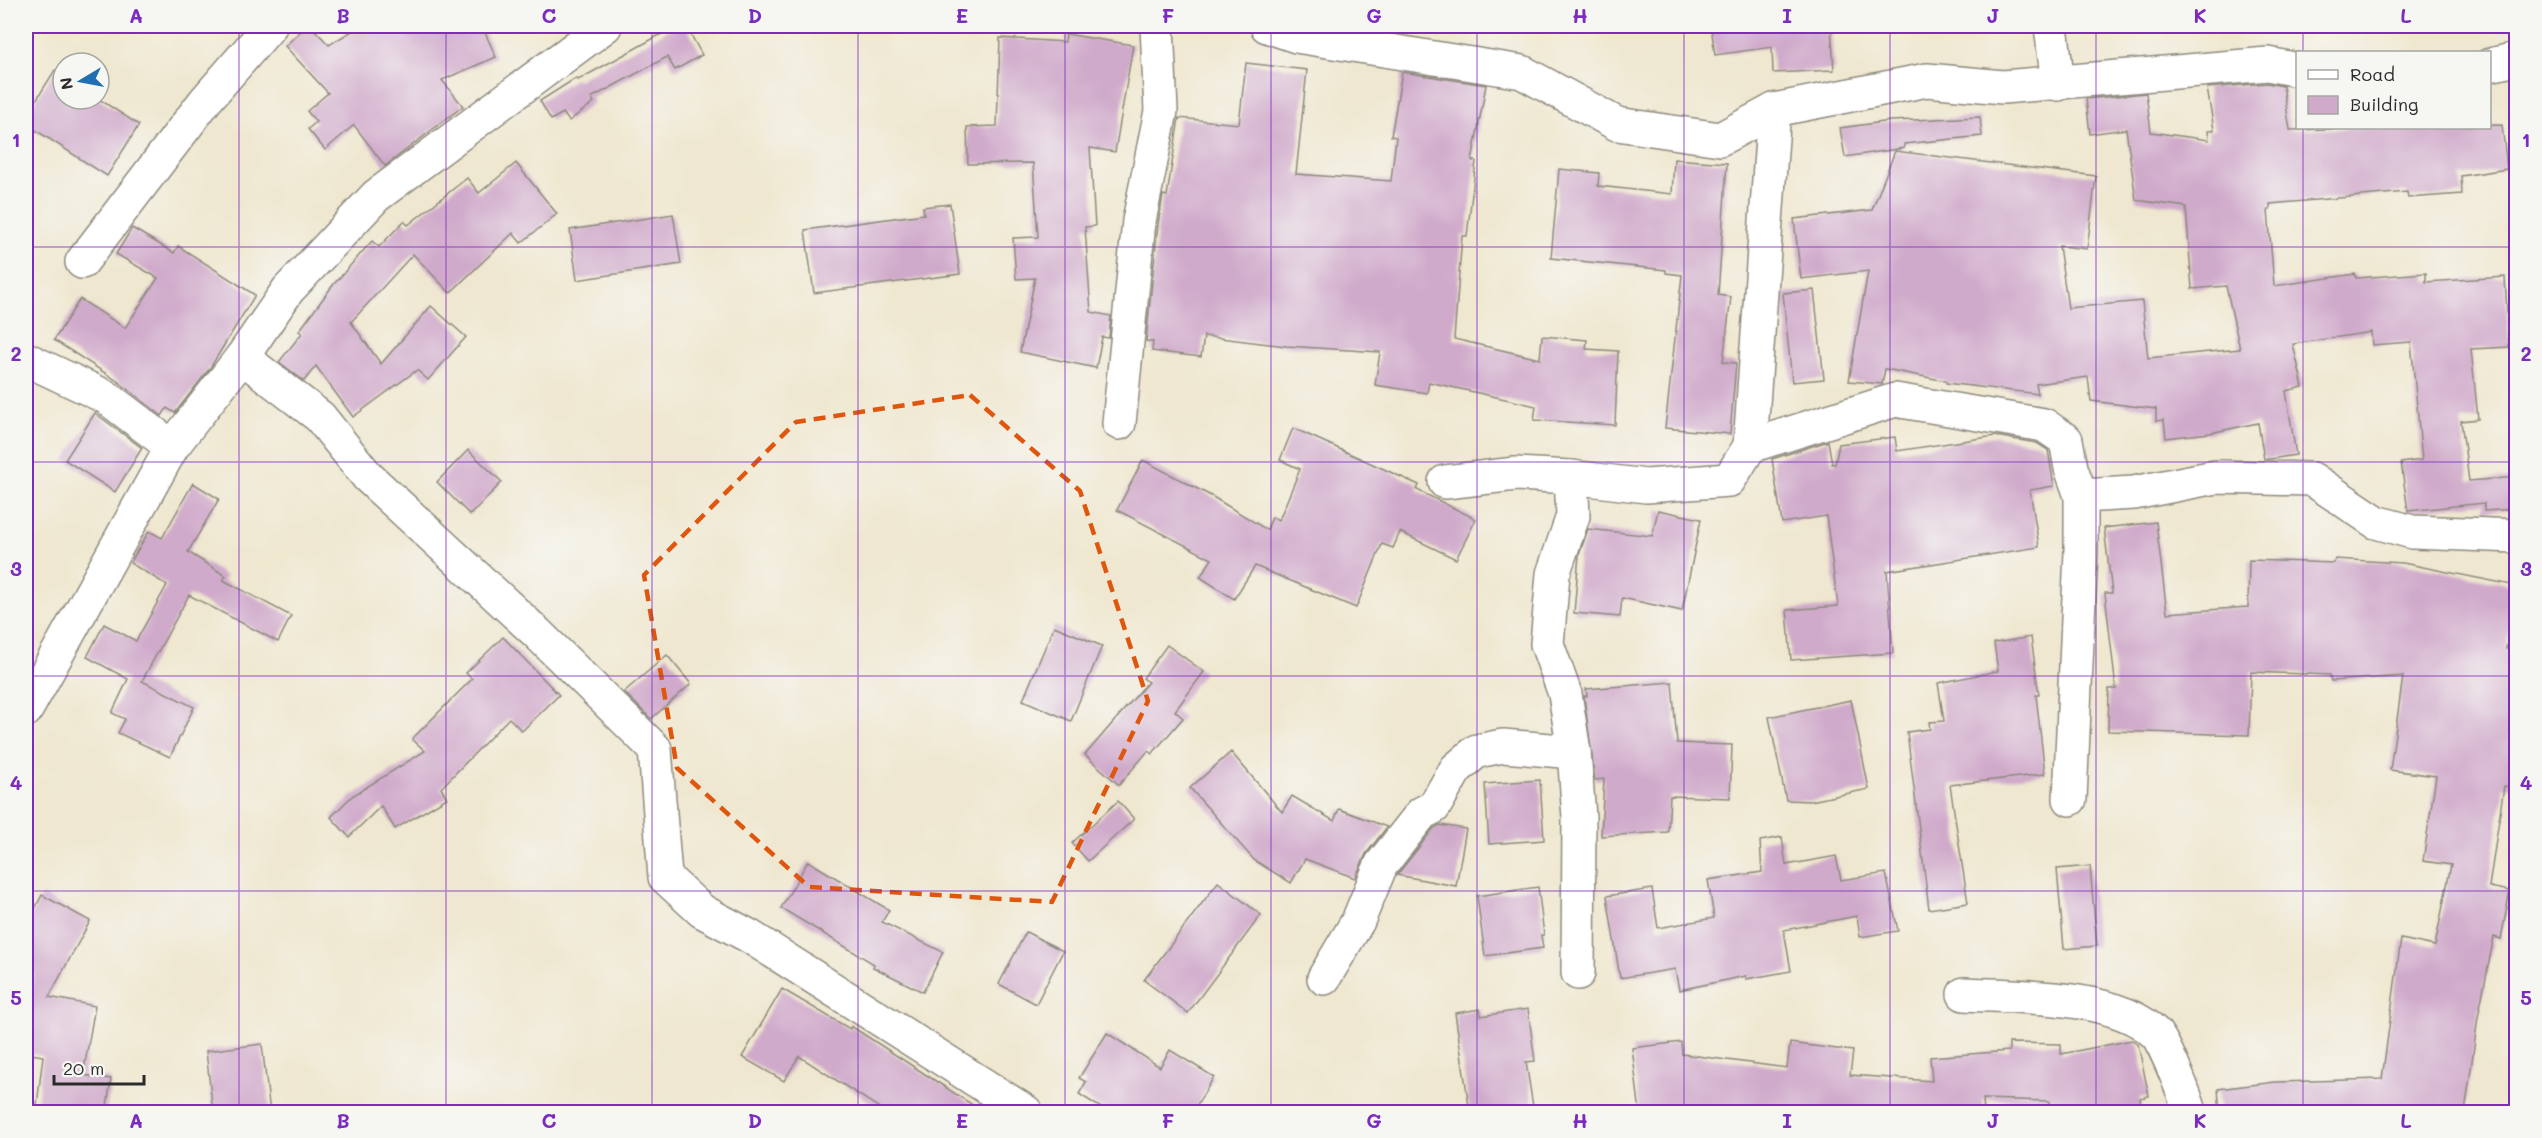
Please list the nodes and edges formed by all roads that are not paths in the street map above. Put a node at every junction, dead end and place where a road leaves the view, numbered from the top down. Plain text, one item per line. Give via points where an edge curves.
1 (270, 26) edge
2 (605, 26) edge
3 (1157, 26) edge
4 (1267, 26) edge
5 (2051, 26) edge
6 (2517, 59) edge
7 (2491, 65) edge
8 (2296, 70) edge
9 (2058, 84) junction
10 (1774, 110) junction
11 (82, 262) dead end
12 (242, 357) junction
13 (26, 359) edge
14 (1119, 423) dead end
15 (1750, 446) junction
16 (172, 447) junction
17 (1571, 477) junction
18 (1445, 482) dead end
19 (2081, 496) junction
20 (2517, 536) edge
21 (26, 711) edge
22 (1574, 752) junction
23 (2070, 799) dead end
24 (1578, 973) dead end
25 (1324, 978) dead end
26 (1965, 994) dead end
27 (1026, 1113) edge
28 (2190, 1113) edge

1 - 11 street via 205,100
2 - 12 street via 376,196 288,290
3 - 14 street via 1161,111 1139,221
4 - 10 street via 1296,36 1522,72 1617,123 1720,139
5 - 9 street
6 - 7 street
8 - 9 street via 2268,64
9 - 10 street via 2003,87 1927,80
10 - 15 street
12 - 16 street
12 - 27 street via 320,417 368,477 537,633 655,749 665,877 702,911 749,936
13 - 16 street via 106,397
15 - 17 street via 1728,480 1646,486
15 - 19 street via 1895,400 2044,424 2066,440
16 - 21 street
17 - 18 street via 1516,474
17 - 22 street via 1573,516 1553,574 1547,644 1565,694
19 - 20 street via 2134,493 2216,477 2312,479 2376,522 2412,532
19 - 23 street
22 - 24 street via 1579,817
22 - 25 street via 1503,746 1477,751 1456,769 1434,807 1422,813 1381,865 1358,921
26 - 28 street via 2112,1007 2156,1033

